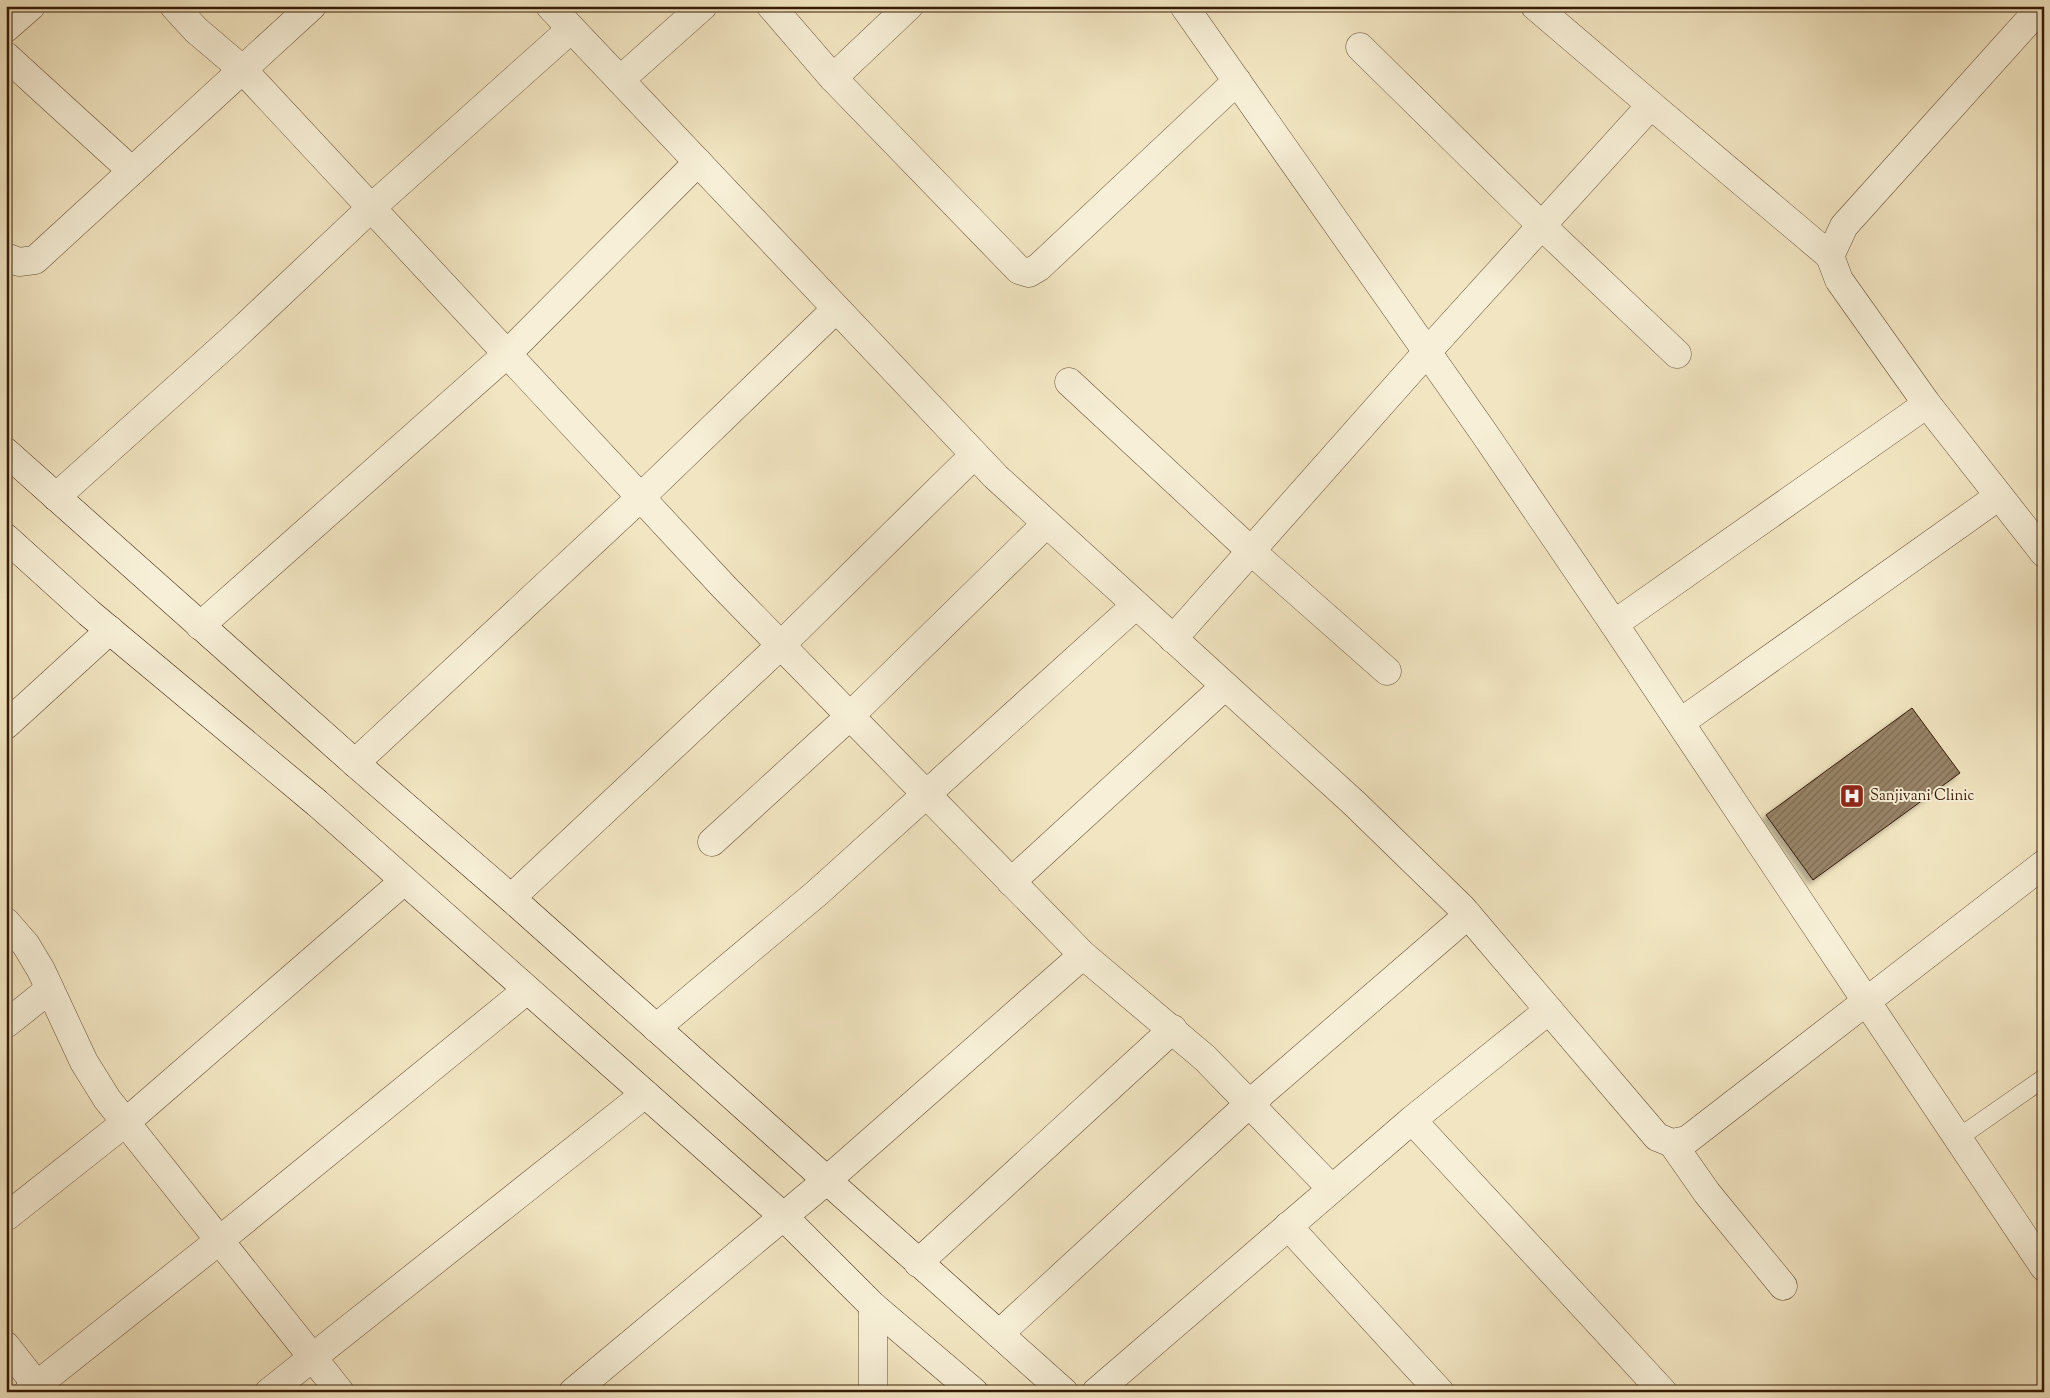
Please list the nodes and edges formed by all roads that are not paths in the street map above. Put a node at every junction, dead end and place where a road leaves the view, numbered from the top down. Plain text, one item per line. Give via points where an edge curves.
1 (31, 6) edge
2 (174, 6) edge
3 (312, 6) edge
4 (550, 6) edge
5 (703, 6) edge
6 (771, 6) edge
7 (909, 6) edge
8 (1184, 6) edge
9 (1535, 6) edge
10 (2042, 6) edge
11 (6, 28) edge
12 (571, 29) junction
13 (1360, 47) dead end
14 (6, 56) edge
15 (243, 70) junction
16 (833, 78) junction
17 (620, 80) junction
18 (1237, 81) junction
19 (1651, 105) junction
20 (698, 162) junction
21 (132, 171) junction
22 (372, 208) junction
23 (1543, 227) junction
24 (1830, 256) junction
25 (6, 257) edge
26 (836, 309) junction
27 (1427, 352) junction
28 (507, 354) junction
29 (1677, 354) dead end
30 (1069, 382) dead end
31 (1927, 404) junction
32 (6, 452) edge
33 (974, 455) junction
34 (1999, 496) junction
35 (56, 497) junction
36 (641, 497) junction
37 (1046, 524) junction
38 (6, 538) edge
39 (1251, 551) junction
40 (2044, 552) edge
41 (1136, 605) junction
42 (1614, 624) junction
43 (200, 626) junction
44 (110, 630) junction
45 (1173, 639) junction
46 (781, 645) junction
47 (1387, 671) dead end
48 (1225, 686) junction
49 (850, 716) junction
50 (1680, 722) junction
51 (6, 725) edge
52 (355, 763) junction
53 (926, 792) junction
54 (712, 842) dead end
55 (2044, 864) edge
56 (404, 880) junction
57 (1011, 882) junction
58 (511, 898) junction
59 (1468, 915) junction
60 (6, 922) edge
61 (1082, 955) junction
62 (50, 989) junction
63 (527, 990) junction
64 (1867, 1000) junction
65 (1549, 1010) junction
66 (6, 1024) edge
67 (656, 1028) junction
68 (1173, 1029) junction
69 (2044, 1078) edge
70 (645, 1094) junction
71 (1249, 1104) junction
72 (1412, 1120) junction
73 (126, 1122) junction
74 (1958, 1138) junction
75 (1672, 1143) junction
76 (826, 1181) junction
77 (1331, 1188) junction
78 (783, 1216) junction
79 (6, 1217) edge
80 (1288, 1226) junction
81 (220, 1240) junction
82 (918, 1263) junction
83 (2044, 1267) edge
84 (1783, 1286) dead end
85 (873, 1306) junction
86 (998, 1334) junction
87 (6, 1346) edge
88 (313, 1357) junction
89 (35, 1389) edge
90 (269, 1392) edge
91 (340, 1392) edge
92 (573, 1392) edge
93 (873, 1392) edge
94 (974, 1392) edge
95 (1064, 1392) edge
96 (1096, 1392) edge
97 (1440, 1392) edge
98 (1663, 1392) edge

1 - 11 street
2 - 15 street via 196,30
3 - 15 street
4 - 12 street
5 - 17 street
6 - 16 street
7 - 16 street
8 - 18 street
9 - 19 street
10 - 24 street via 1844,226
12 - 17 street
12 - 22 street
13 - 23 street
14 - 21 street
15 - 21 street
15 - 22 street
16 - 18 street via 1019,270 1029,273
17 - 20 street
18 - 27 street
19 - 23 street
19 - 24 street
20 - 26 street
20 - 28 street
21 - 25 street via 35,260 19,262
22 - 28 street
22 - 35 street via 232,340
23 - 27 street
23 - 29 street
24 - 31 street via 1839,280
26 - 33 street
26 - 36 street
27 - 39 street
27 - 42 street
28 - 36 street
28 - 43 street
30 - 39 street
31 - 34 street
31 - 42 street
32 - 35 street
33 - 37 street
33 - 46 street
34 - 40 street
34 - 50 street
35 - 43 street
36 - 46 street
36 - 52 street
37 - 41 street
37 - 49 street
38 - 44 street
39 - 45 street
39 - 47 street
41 - 45 street
41 - 53 street
42 - 50 street
43 - 52 street
44 - 51 street
44 - 56 street via 318,803
45 - 48 street
46 - 49 street
46 - 58 street
48 - 57 street
48 - 59 street via 1354,803
49 - 53 street
49 - 54 street
50 - 64 street
52 - 58 street
53 - 57 street
53 - 67 street via 810,899
55 - 64 street
56 - 63 street
56 - 73 street
57 - 61 street
58 - 67 street
59 - 65 street
59 - 71 street
60 - 62 street via 26,945
61 - 68 street
61 - 76 street
62 - 66 street
62 - 73 street via 84,1062
63 - 70 street
63 - 81 street
64 - 74 street
64 - 75 street via 1687,1140
65 - 72 street
65 - 75 street via 1658,1137
67 - 76 street
68 - 71 street
68 - 82 street
69 - 74 lane
70 - 78 street
70 - 88 street
71 - 77 street
71 - 86 street
72 - 77 street
72 - 98 street
73 - 79 street
73 - 81 street
74 - 83 street
75 - 84 street via 1707,1193
76 - 78 street
76 - 82 street
77 - 80 street
78 - 85 street
78 - 92 street
80 - 96 street
80 - 97 street
81 - 88 street
81 - 89 street
82 - 86 street
85 - 93 street
85 - 94 street
86 - 95 street
87 - 89 street
88 - 90 street
88 - 91 street

